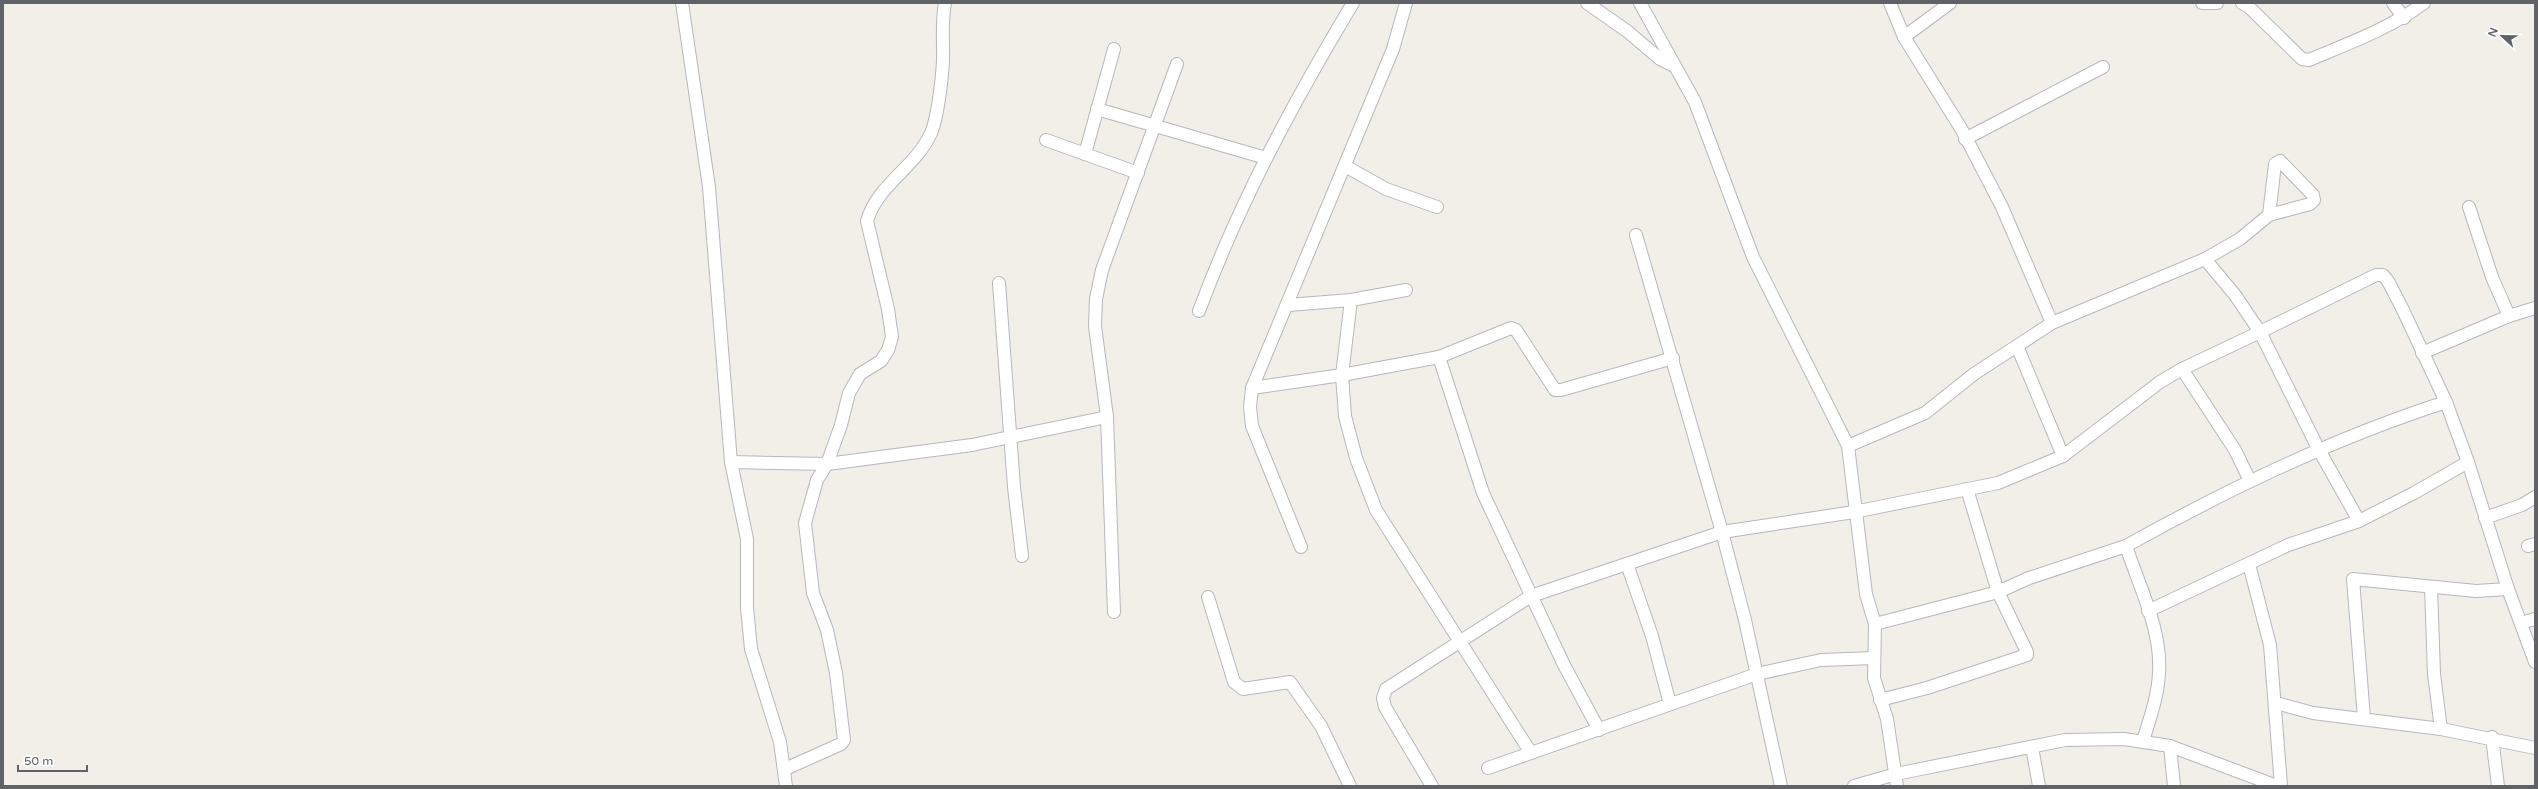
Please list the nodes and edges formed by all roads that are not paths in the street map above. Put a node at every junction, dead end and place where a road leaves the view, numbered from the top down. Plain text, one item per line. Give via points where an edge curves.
1 (682, 3) edge
2 (945, 3) edge
3 (1353, 3) edge
4 (1406, 3) edge
5 (1588, 3) edge
6 (1640, 3) edge
7 (1890, 3) edge
8 (1950, 3) edge
9 (2202, 3) edge
10 (2217, 3) edge
11 (2242, 3) edge
12 (2393, 3) edge
13 (2424, 3) edge
14 (2404, 18) junction
15 (1904, 37) junction
16 (1114, 49) dead end
17 (1178, 64) dead end
18 (1674, 66) junction
19 (2103, 67) dead end
20 (1097, 109) junction
21 (1156, 126) junction
22 (1965, 138) junction
23 (1046, 140) dead end
24 (1085, 154) junction
25 (1266, 158) junction
26 (1345, 166) junction
27 (1138, 173) junction
28 (1437, 207) dead end
29 (2469, 207) dead end
30 (2269, 215) junction
31 (1636, 235) dead end
32 (2205, 259) junction
33 (998, 283) dead end
34 (1406, 290) dead end
35 (1351, 300) junction
36 (1288, 305) junction
37 (2535, 308) edge
38 (1199, 311) dead end
39 (2509, 316) junction
40 (2052, 324) junction
41 (2260, 332) junction
42 (2017, 346) junction
43 (2422, 353) junction
44 (1439, 357) junction
45 (1673, 358) junction
46 (2182, 369) junction
47 (1342, 375) junction
48 (1252, 388) junction
49 (2446, 402) junction
50 (1107, 417) junction
51 (1012, 437) junction
52 (1848, 446) junction
53 (2319, 450) junction
54 (2063, 456) junction
55 (732, 462) junction
56 (2468, 462) junction
57 (827, 464) junction
58 (2250, 481) junction
59 (1967, 489) junction
60 (2535, 497) edge
61 (1854, 512) junction
62 (2485, 518) junction
63 (2359, 521) junction
64 (1722, 532) junction
65 (2126, 546) junction
66 (1301, 547) dead end
67 (1022, 556) dead end
68 (1627, 564) junction
69 (2249, 564) junction
70 (2431, 587) junction
71 (2508, 589) junction
72 (1998, 592) junction
73 (1531, 596) junction
74 (1208, 597) dead end
75 (2148, 611) junction
76 (1114, 612) dead end
77 (2535, 619) edge
78 (2521, 623) junction
79 (1875, 624) junction
80 (1461, 641) junction
81 (1874, 658) junction
82 (2535, 662) edge
83 (1757, 674) junction
84 (1880, 700) junction
85 (2276, 703) junction
86 (1670, 704) junction
87 (2364, 718) junction
88 (1599, 730) junction
89 (2441, 730) junction
90 (2492, 737) junction
91 (2143, 741) junction
92 (2170, 746) junction
93 (2032, 747) junction
94 (2535, 748) edge
95 (1531, 753) junction
96 (1488, 768) dead end
97 (785, 769) junction
98 (1896, 774) junction
99 (786, 786) edge
100 (1350, 786) edge
101 (1432, 786) edge
102 (1781, 786) edge
103 (1854, 786) edge
104 (1897, 786) edge
105 (2039, 786) edge
106 (2174, 786) edge
107 (2277, 786) edge
108 (2281, 786) edge
109 (2498, 786) edge

1 - 55 street via 709,187
2 - 57 street via 942,32 944,49 931,133 917,155 877,199 870,209 867,221 892,337 881,361 860,374 854,383
3 - 25 street
4 - 26 street via 1393,49
5 - 18 street via 1660,59
6 - 18 street
7 - 15 street
8 - 15 street
9 - 10 street
11 - 14 street via 2302,59 2309,60
12 - 14 street
13 - 14 street
15 - 22 street
16 - 20 street
17 - 21 street
18 - 52 street via 1695,102 1753,257
19 - 22 street
20 - 21 street
20 - 24 street
21 - 25 street
21 - 27 street
22 - 40 street via 2002,207
23 - 24 street
24 - 27 street
25 - 38 street via 1218,260
26 - 28 street via 1386,189
26 - 36 street
27 - 50 street via 1102,270 1096,299 1095,326
29 - 39 street via 2492,277
30 - 30 street via 2275,164 2280,161 2313,195 2314,200 2310,204
30 - 32 street via 2240,240
31 - 45 street
32 - 40 street
32 - 41 street via 2235,295
33 - 51 street
34 - 35 street
35 - 36 street
35 - 47 street
36 - 48 street
37 - 39 street
39 - 43 street
40 - 42 street
41 - 43 street via 2376,275 2383,275 2403,310
41 - 46 street
41 - 53 street
42 - 52 street via 1974,374 1925,413
42 - 54 street
43 - 49 street
44 - 45 street via 1511,328 1516,330 1555,390
44 - 47 street
44 - 73 street via 1483,493
45 - 64 street
46 - 54 street via 2160,382
46 - 58 street via 2235,450
47 - 48 street
47 - 80 street via 1345,416 1356,458 1376,510
48 - 66 street via 1252,426
49 - 53 street via 2376,425
49 - 56 street
50 - 51 street
50 - 76 street
51 - 57 street via 972,445
51 - 67 street via 1014,487
52 - 61 street
53 - 58 street
53 - 63 street
54 - 59 street via 1998,483
55 - 57 street
55 - 97 street via 748,546 747,608 751,649 774,718
56 - 62 street
56 - 63 street
57 - 97 street via 817,480 806,523 813,594 826,630 836,674 844,736 841,744
58 - 65 street via 2200,504
59 - 61 street
59 - 72 street
60 - 62 street via 2522,505
61 - 64 street
61 - 79 street via 1866,594
62 - 71 street
63 - 69 street via 2288,545
64 - 68 street
64 - 83 street
65 - 72 street via 2028,578
65 - 75 street
68 - 73 street
68 - 86 street via 1652,636
69 - 75 street
69 - 85 street via 2270,645
70 - 71 street via 2476,591
70 - 87 street via 2353,579
70 - 89 street via 2434,674
71 - 78 street
72 - 79 street
72 - 84 street via 2027,652 2024,658
73 - 80 street
73 - 88 street
74 - 100 street via 1234,682 1243,688 1290,682 1321,726
75 - 91 street via 2157,641 2159,672 2155,701
77 - 78 street
78 - 82 street
79 - 81 street
80 - 95 street
80 - 101 street via 1386,688 1383,698 1385,707
81 - 83 street via 1822,660
81 - 84 street via 1874,678
83 - 86 street
83 - 102 street
84 - 98 street via 1887,719
85 - 87 street via 2313,713
85 - 108 street
86 - 88 street
87 - 89 street
88 - 95 street
89 - 90 street
90 - 94 street
90 - 109 street
91 - 92 street
91 - 93 street via 2065,740
92 - 106 street
92 - 107 street
93 - 98 street
93 - 105 street
95 - 96 street
97 - 99 street
98 - 103 street
98 - 104 street

